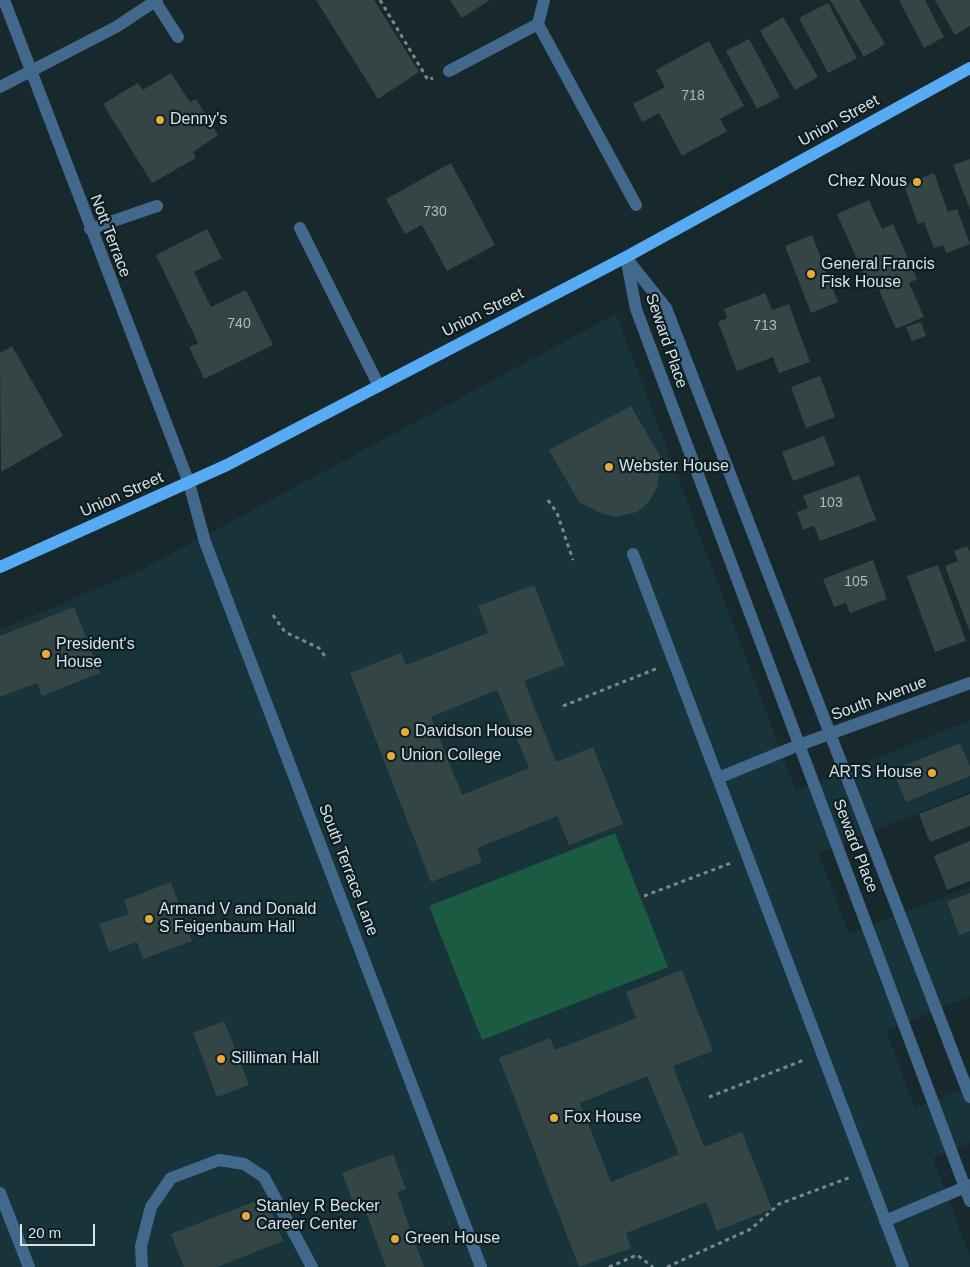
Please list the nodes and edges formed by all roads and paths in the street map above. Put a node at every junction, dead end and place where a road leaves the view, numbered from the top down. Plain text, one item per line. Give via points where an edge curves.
1 (4, 0) edge
2 (380, 0) edge
3 (544, 0) edge
4 (156, 1) edge
5 (538, 24) junction
6 (178, 37) dead end
7 (970, 68) edge
8 (449, 71) joint
9 (32, 72) junction
10 (0, 87) edge
11 (636, 205) dead end
12 (157, 206) dead end
13 (300, 228) dead end
14 (90, 229) junction
15 (626, 257) junction
16 (379, 386) junction
17 (189, 483) junction
18 (548, 500) dead end
19 (633, 554) dead end
20 (573, 560) dead end
21 (0, 567) edge
22 (273, 615) dead end
23 (326, 659) dead end
24 (674, 661) junction
25 (970, 683) edge
26 (563, 706) dead end
27 (830, 734) junction
28 (800, 745) junction
29 (718, 778) junction
30 (748, 857) junction
31 (644, 896) dead end
32 (822, 1053) junction
33 (709, 1097) dead end
34 (970, 1097) edge
35 (867, 1171) junction
36 (967, 1186) edge
37 (0, 1193) edge
38 (970, 1201) edge
39 (885, 1221) junction
40 (29, 1267) edge
41 (142, 1267) edge
42 (312, 1267) edge
43 (481, 1267) edge
44 (609, 1267) edge
45 (653, 1267) edge
46 (667, 1267) edge
47 (903, 1267) edge

1 - 9 street, Nott Terrace
2 - 8 path via 428,80
3 - 5 street
4 - 6 street
4 - 9 street via 116,27
5 - 8 street
5 - 11 street
7 - 15 main road, Union Street
9 - 10 street
9 - 14 street, Nott Terrace
12 - 14 street
13 - 16 street
14 - 17 street, Nott Terrace
15 - 16 main road, Union Street
15 - 27 street, Seward Place via 666,308
15 - 28 street, Seward Place via 636,309
16 - 17 main road, Union Street
17 - 21 main road, Union Street
17 - 43 street, South Terrace Lane via 205,542
18 - 20 path via 558,513
19 - 24 street
22 - 23 path via 285,632 319,648
24 - 26 path
24 - 29 street
25 - 27 street, South Avenue
27 - 28 street, South Avenue
27 - 34 street, Seward Place
28 - 29 street, South Avenue
28 - 36 street, Seward Place
29 - 30 street
30 - 31 path
30 - 32 street
32 - 33 path
32 - 35 street
35 - 39 street
35 - 46 path via 779,1204 751,1230
36 - 38 street, Seward Place
36 - 39 street
37 - 40 street
39 - 47 street
41 - 42 street via 141,1246 151,1206 171,1178 219,1160 244,1164 264,1176
44 - 45 path via 637,1255

